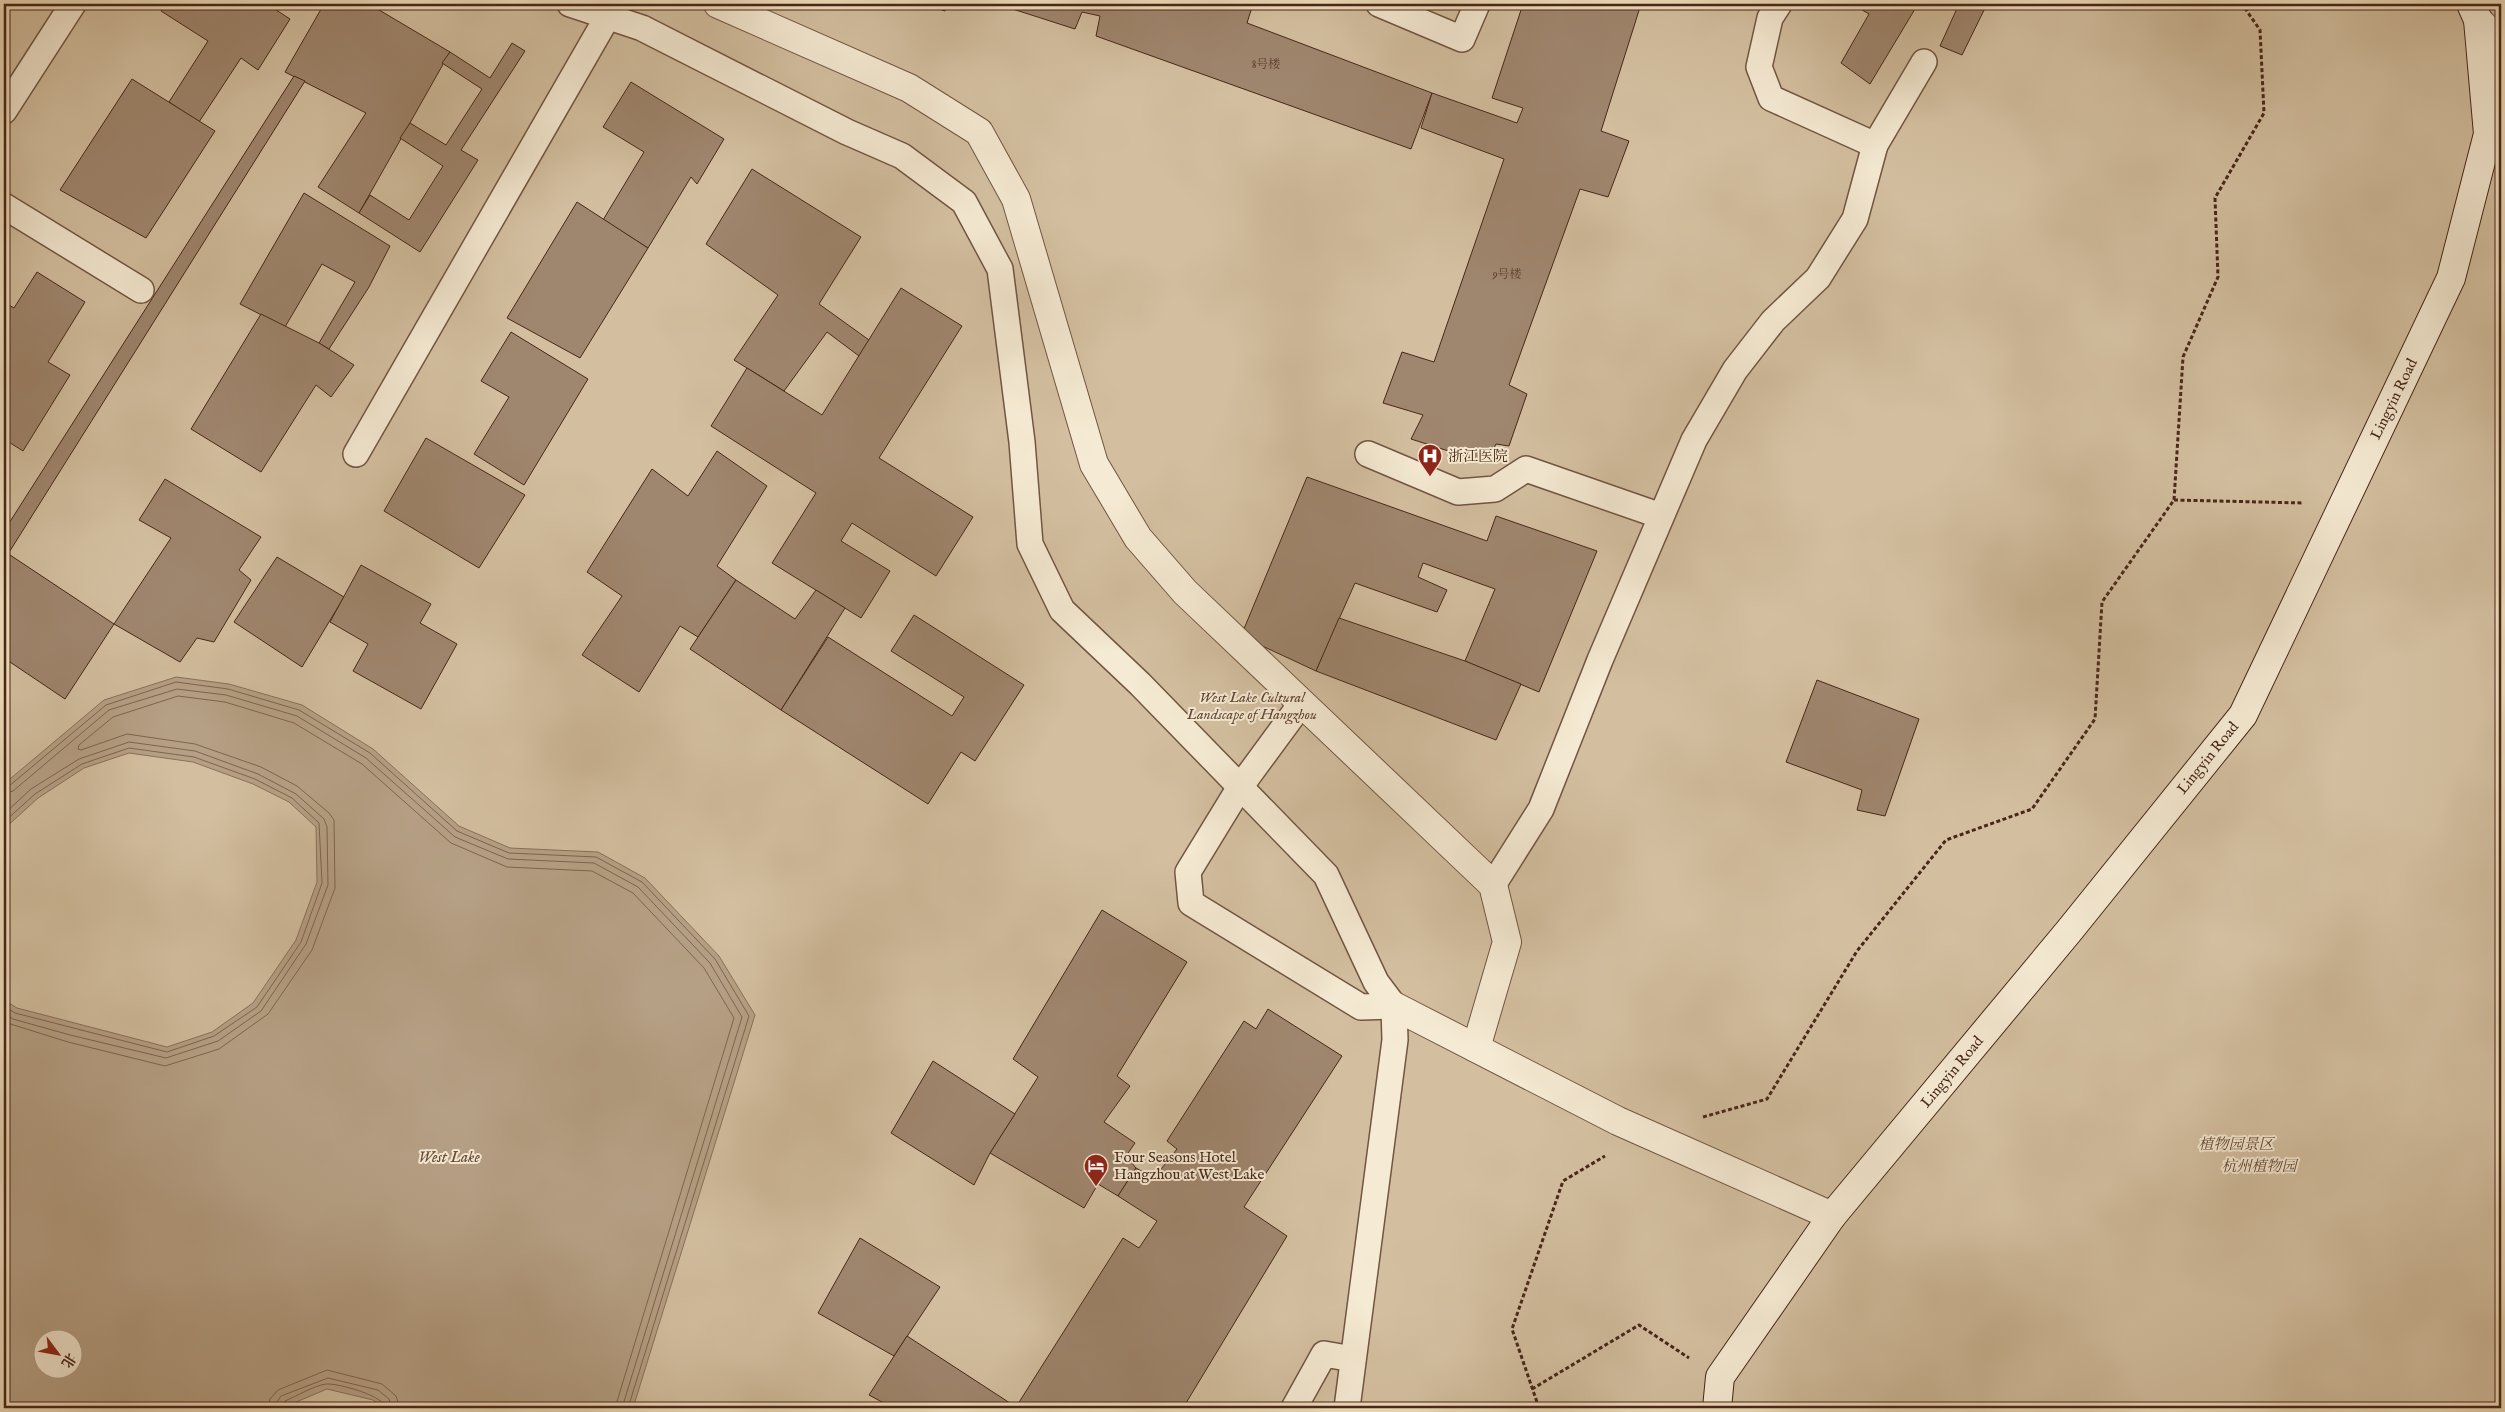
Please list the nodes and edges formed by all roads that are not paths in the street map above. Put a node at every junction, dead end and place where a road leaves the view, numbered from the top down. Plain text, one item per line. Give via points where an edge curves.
1 (73, 4) edge
2 (570, 4) edge
3 (718, 4) edge
4 (1379, 4) edge
5 (1477, 4) edge
6 (1780, 4) edge
7 (2474, 12) edge
8 (608, 16) junction
9 (2501, 44) edge
10 (1924, 62) dead end
11 (4, 111) edge
12 (1875, 145) junction
13 (4, 206) edge
14 (141, 290) dead end
15 (356, 454) dead end
16 (1368, 454) dead end
17 (1661, 516) junction
18 (1301, 704) junction
19 (1240, 787) junction
20 (1493, 885) junction
21 (1394, 1006) junction
22 (1476, 1048) junction
23 (1832, 1216) junction
24 (1353, 1359) junction
25 (1294, 1408) edge
26 (1347, 1408) edge
27 (1717, 1408) edge

1 - 11 lane
2 - 8 lane
3 - 18 street via 908,88 979,132 1016,199 1094,464 1138,538 1150,552 1185,592
4 - 5 lane via 1462,39
6 - 12 lane via 1770,18 1759,67 1771,98
7 - 9 street
7 - 23 street, Lingyin Road via 2488,134 2451,278 2243,715
8 - 15 lane
8 - 19 lane via 642,28 847,132 902,156 964,202 1000,269 1022,442 1030,544 1062,610 1140,684
10 - 12 lane
12 - 17 lane via 1855,219 1818,278 1773,321 1735,370 1694,440
13 - 14 lane
16 - 17 lane via 1458,492 1496,489 1526,469
17 - 20 lane via 1541,809
18 - 19 lane
18 - 20 street
19 - 21 lane via 1326,875 1376,982
19 - 21 lane via 1188,872 1191,903 1362,1007
20 - 22 street via 1507,942
21 - 22 street
21 - 24 lane via 1395,1040
22 - 23 street via 1646,1133
23 - 27 street, Lingyin Road via 1720,1378
24 - 25 lane via 1324,1354
24 - 26 lane

